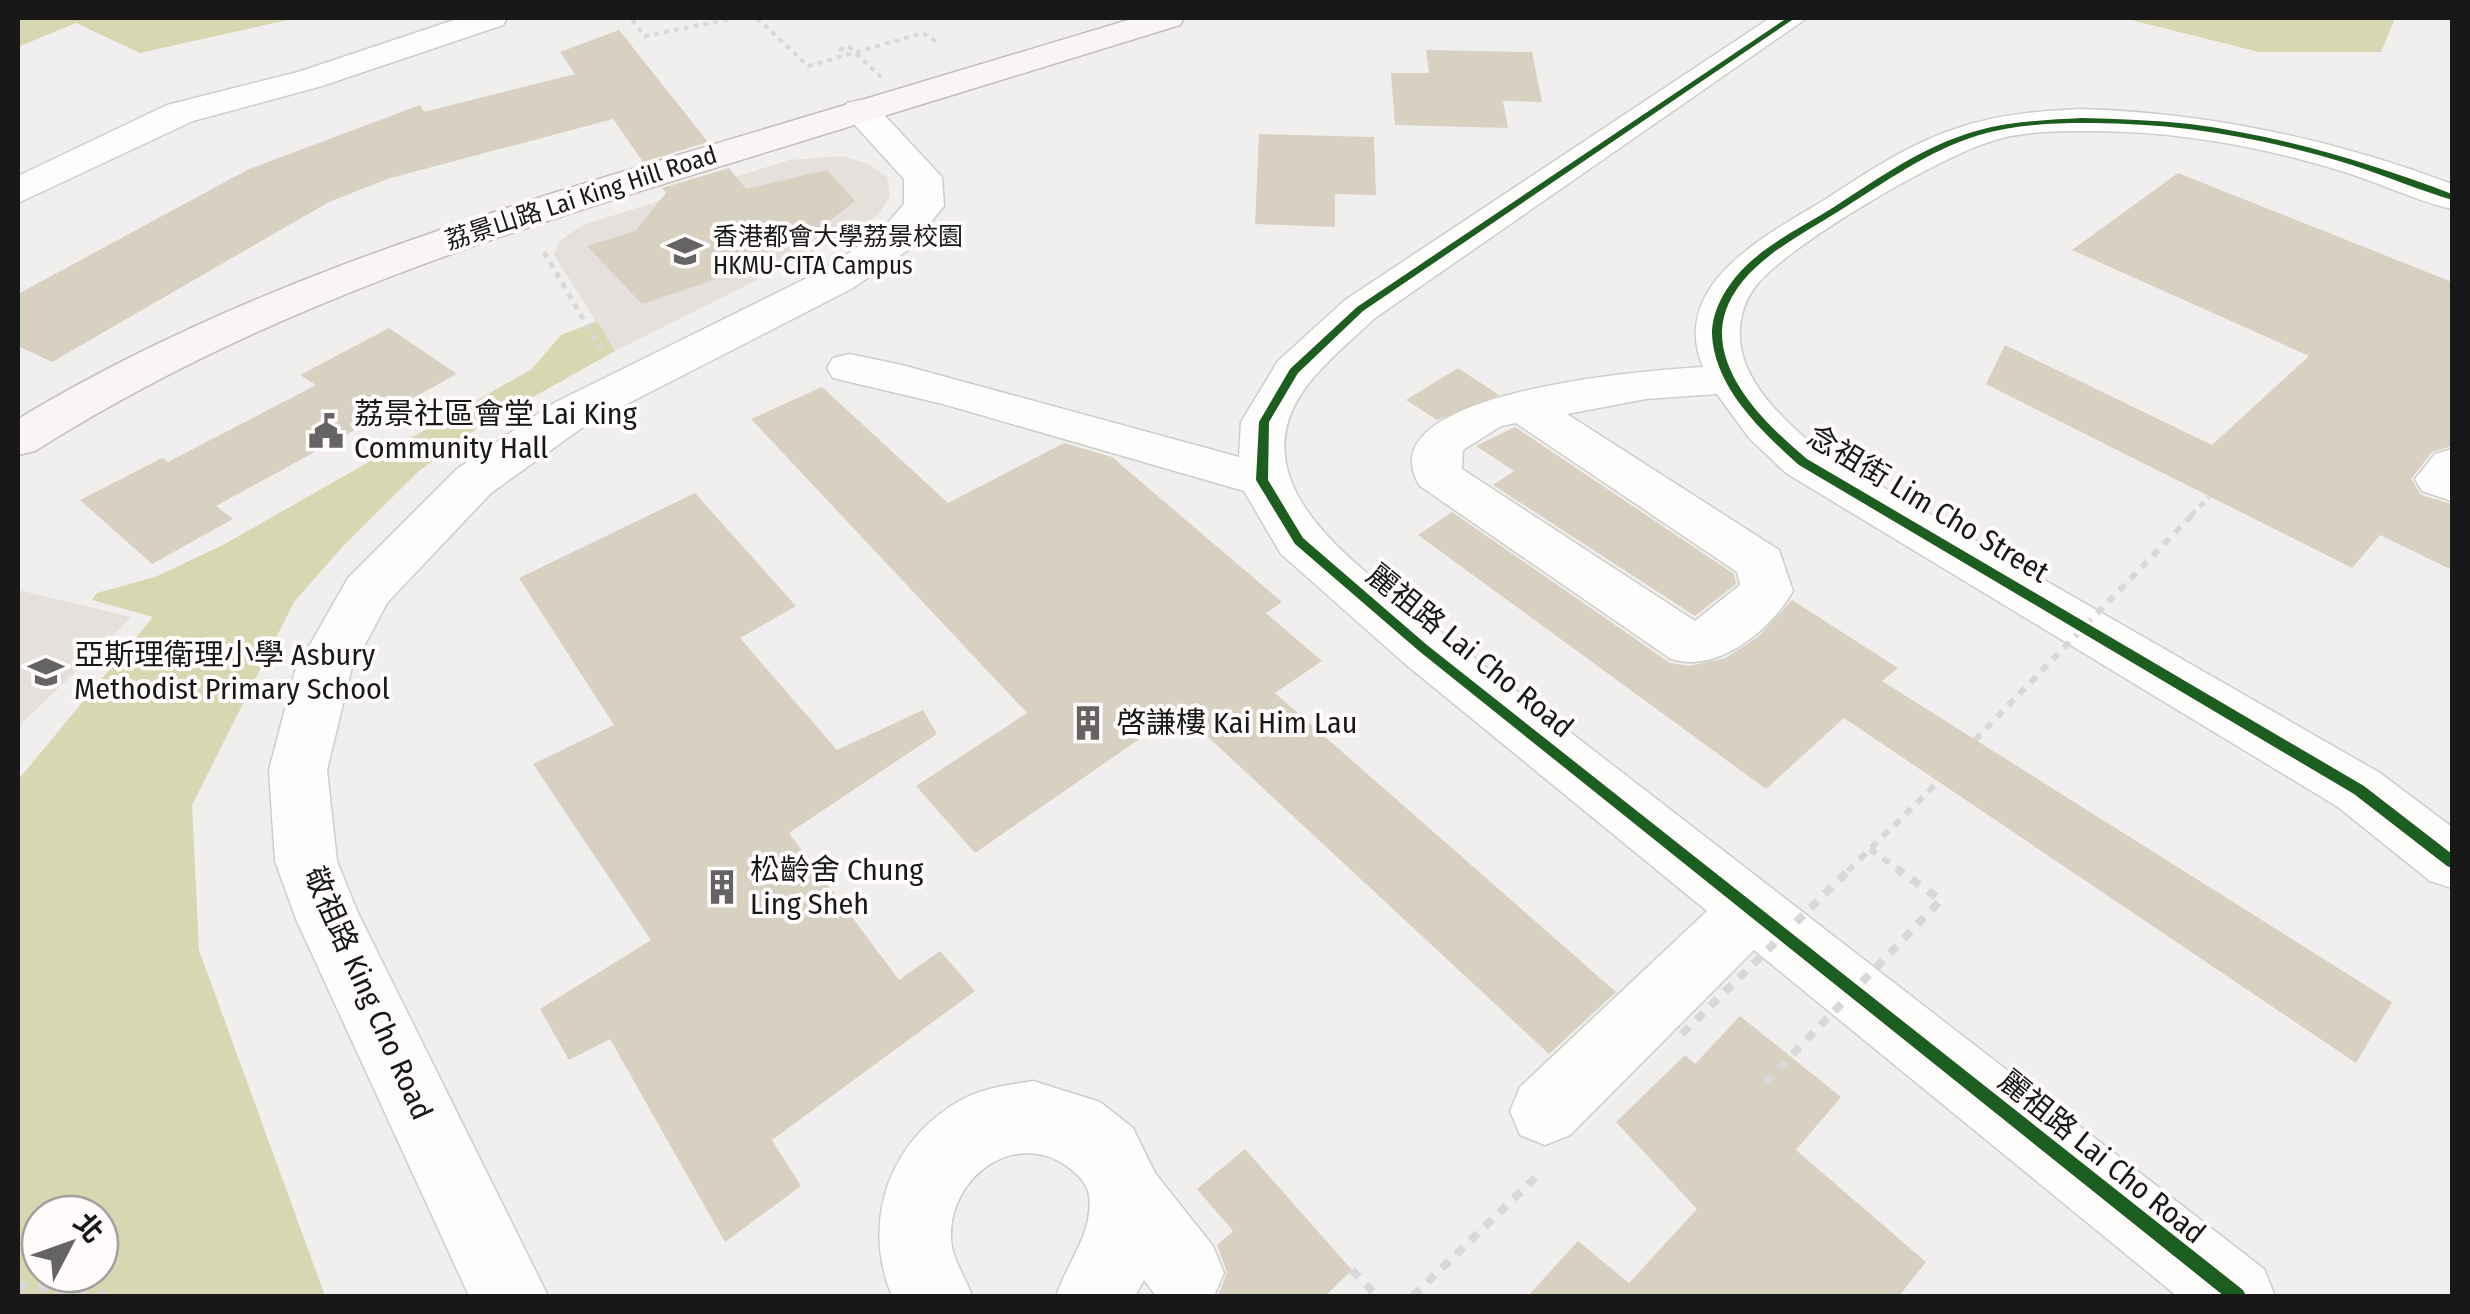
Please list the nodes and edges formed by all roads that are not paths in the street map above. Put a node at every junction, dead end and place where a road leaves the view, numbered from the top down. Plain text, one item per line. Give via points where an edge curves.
1 (492, 18) edge
2 (1168, 18) edge
3 (1774, 21) edge
4 (871, 94) junction
5 (18, 191) edge
6 (2452, 197) edge
7 (849, 368) dead end
8 (1730, 379) junction
9 (1527, 410) junction
10 (18, 440) edge
11 (2452, 465) edge
12 (1262, 480) junction
13 (2452, 485) edge
14 (2452, 862) edge
15 (1752, 910) junction
16 (1549, 1136) road end
17 (1126, 1196) junction
18 (1186, 1272) dead end
19 (509, 1296) edge
20 (934, 1296) edge
21 (1094, 1296) edge
22 (2237, 1296) edge

1 - 5 street via 328,74 180,113
2 - 4 main road, 荔景山路 Lai King Hill Road
3 - 12 street via 1360,309 1294,371 1264,422
4 - 10 main road, 荔景山路 Lai King Hill Road via 354,275 162,360
4 - 19 street, 敬祖路 King Cho Road via 922,177 924,206 894,241 838,279 570,414 474,481 366,592 322,671 298,770 306,861
6 - 8 street, 念祖街 Lim Cho Street via 2325,156 2204,132 2064,121 1973,132 1908,162 1746,272 1718,321
7 - 12 street via 945,386
8 - 9 street via 1646,385
8 - 14 street, 念祖街 Lim Cho Street via 1762,424 1803,462 2344,780
9 - 9 street via 1761,563 1767,592 1719,634 1690,644 1438,474 1440,443 1487,414
11 - 13 street via 2440,479
12 - 15 street, 麗祖路 Lai Cho Road via 1299,540 1423,648
15 - 16 street
15 - 22 street, 麗祖路 Lai Cho Road
17 - 18 street
17 - 20 street via 1117,1165 1096,1139 1070,1122 1038,1114 974,1130 946,1152 914,1214 914,1250
17 - 21 street via 1126,1234 1114,1270

